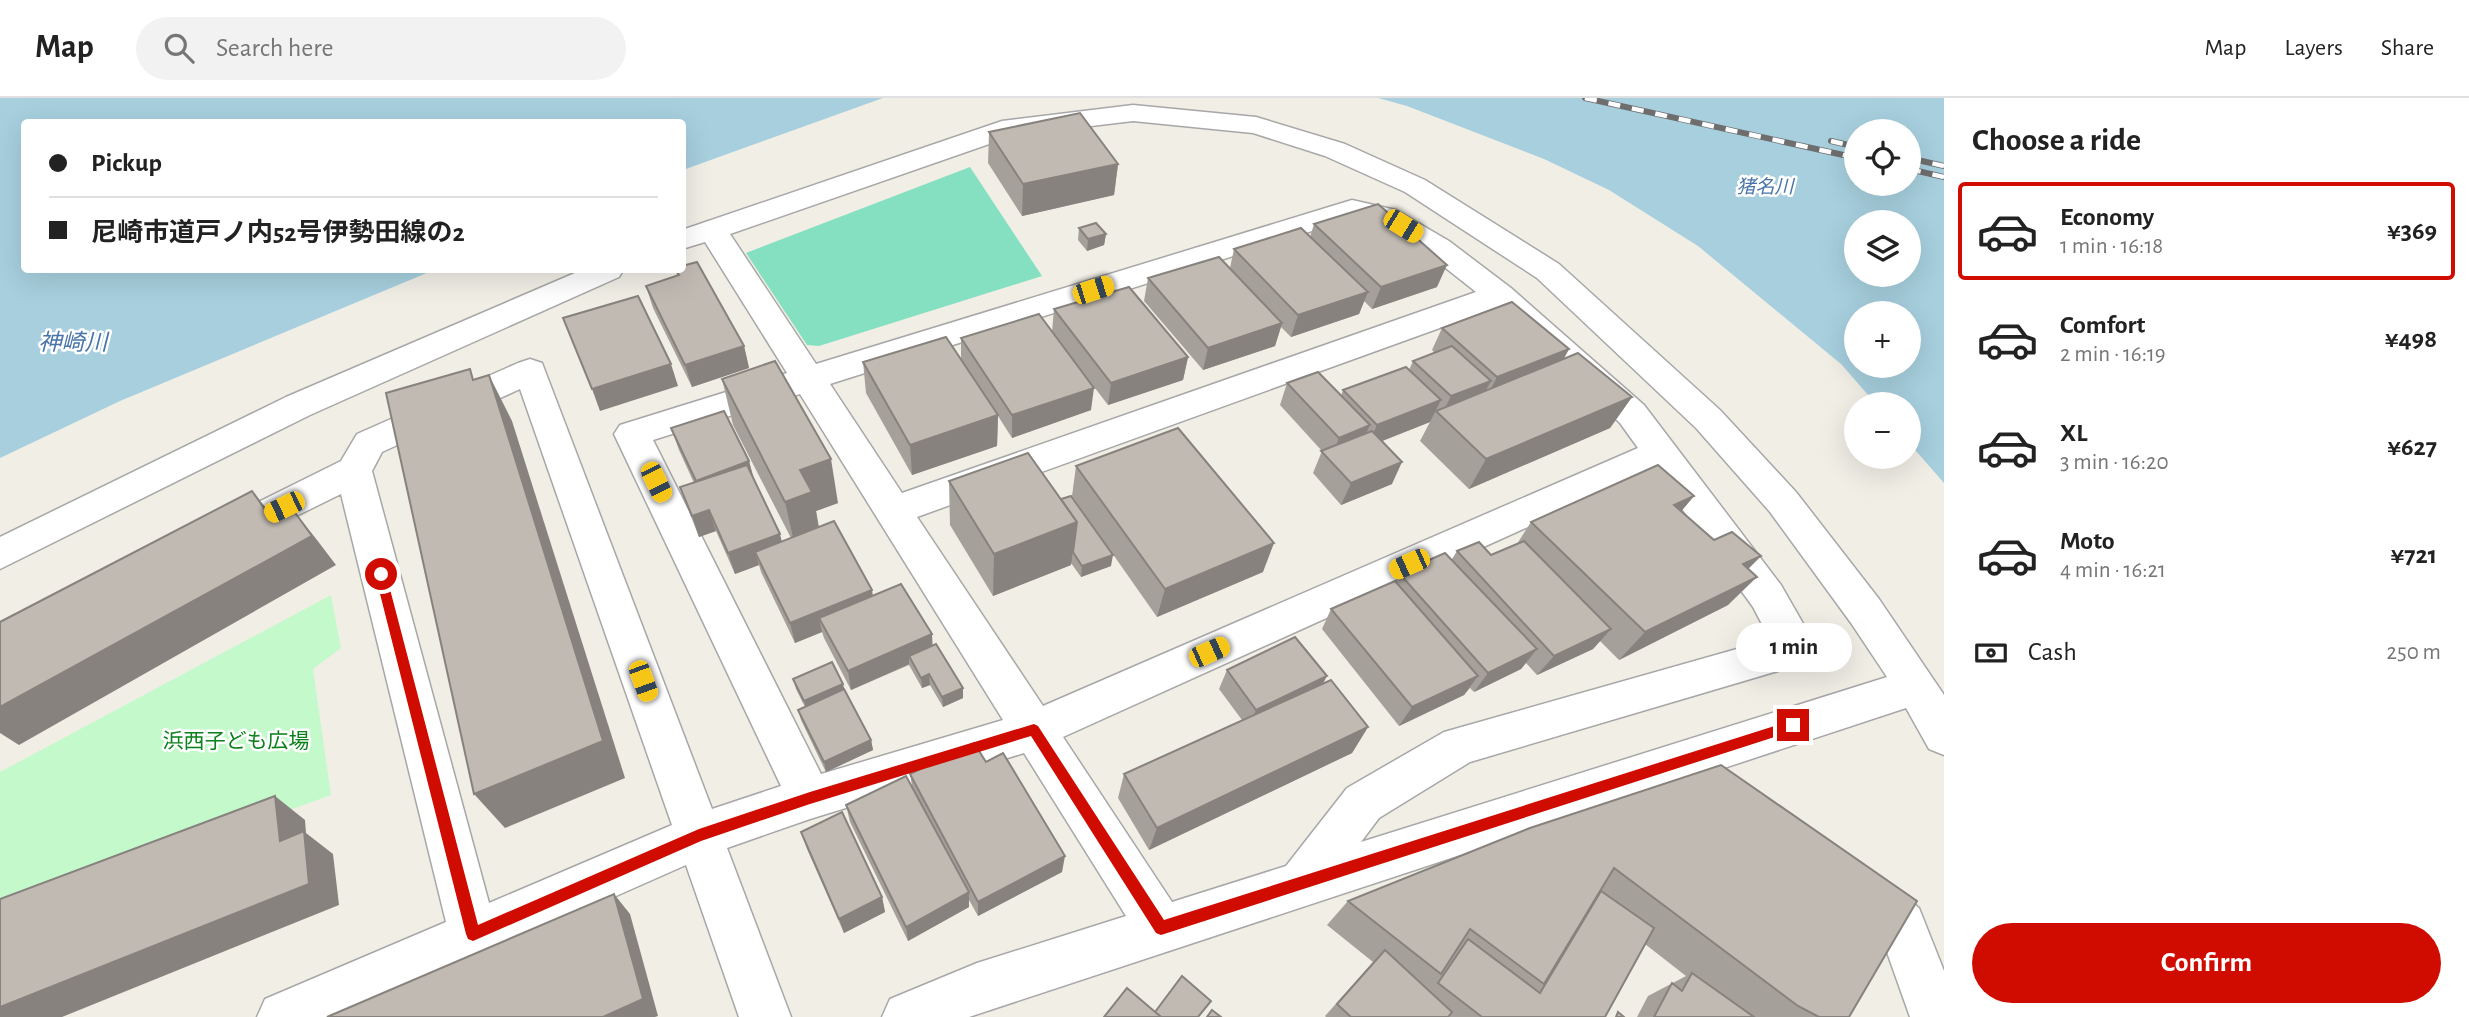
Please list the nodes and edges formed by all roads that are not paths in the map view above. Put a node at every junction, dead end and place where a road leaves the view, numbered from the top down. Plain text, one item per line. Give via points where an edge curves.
1 (697, 235) edge
2 (601, 273) edge
3 (1500, 295) junction
4 (808, 379) junction
5 (1659, 453) junction
6 (354, 471) junction
7 (893, 511) junction
8 (195, 551) edge
9 (0, 554) edge
10 (1916, 686) junction
11 (1034, 730) junction
12 (1944, 735) edge
13 (810, 798) junction
14 (699, 835) junction
15 (1825, 865) edge
16 (1303, 883) junction
17 (1161, 928) junction
18 (473, 934) junction
19 (980, 1002) edge
20 (283, 1017) edge
21 (765, 1017) edge
22 (908, 1017) edge
23 (1936, 1017) edge

1 - 4 street
1 - 10 street via 1011,127 1133,113 1256,125 1335,150 1415,186 1548,271 1631,346 1708,419 1783,502
2 - 9 street via 298,406
3 - 4 street via 1386,216 1352,209
3 - 5 street via 1632,414
3 - 7 street
4 - 7 street
4 - 13 street via 632,434
5 - 11 street
5 - 16 street via 1768,596 1785,627 1773,656 1459,746 1363,803
6 - 8 street
6 - 14 street via 369,443 530,371
6 - 18 street
7 - 11 street
10 - 12 street
10 - 16 street via 1711,772
11 - 13 street
11 - 17 street
13 - 14 street
14 - 18 street
14 - 21 street
15 - 23 street via 1902,925
16 - 17 street
17 - 19 street
18 - 20 street
19 - 22 street

